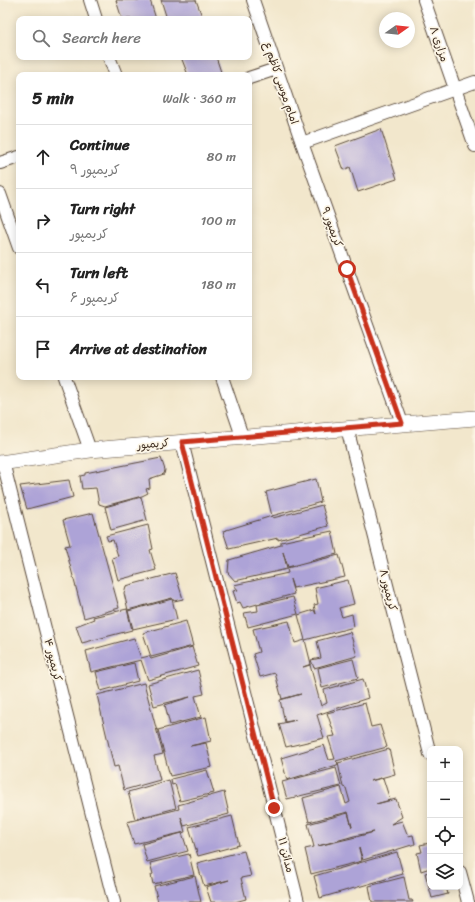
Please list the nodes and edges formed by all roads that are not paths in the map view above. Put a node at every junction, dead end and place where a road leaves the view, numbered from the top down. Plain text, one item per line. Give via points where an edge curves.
1 (90, 0) edge
2 (253, 0) edge
3 (424, 0) edge
4 (95, 16) edge
5 (111, 60) edge
6 (276, 69) junction
7 (115, 72) edge
8 (252, 77) edge
9 (475, 82) edge
10 (455, 89) junction
11 (302, 143) junction
12 (475, 146) edge
13 (16, 157) edge
14 (0, 163) edge
15 (0, 194) edge
16 (16, 239) edge
17 (65, 380) edge
18 (223, 380) edge
19 (475, 418) edge
20 (402, 423) junction
21 (347, 428) junction
22 (242, 436) junction
23 (182, 442) junction
24 (90, 450) junction
25 (1, 462) edge
26 (428, 746) edge
27 (463, 883) edge
28 (114, 902) edge
29 (298, 902) edge
30 (468, 902) edge

1 - 4 street
2 - 6 street, امام موسی کاظم ع
3 - 10 street, مزاری ۸
5 - 7 street
6 - 8 street
6 - 11 street, امام موسی کاظم ع
9 - 10 street
10 - 11 street
10 - 12 street, مزاری ۸
11 - 20 street, کریمپور ۹
13 - 14 street
15 - 16 street
17 - 24 street
18 - 22 street
19 - 20 street, کریمپور
20 - 21 street, کریمپور
21 - 22 street, کریمپور
21 - 26 street, کریمپور ۸
22 - 23 street, کریمپور
23 - 24 street, کریمپور
23 - 29 street, مدائن ۱۱
24 - 25 street, کریمپور
25 - 28 street, کریمپور ۴
27 - 30 street

